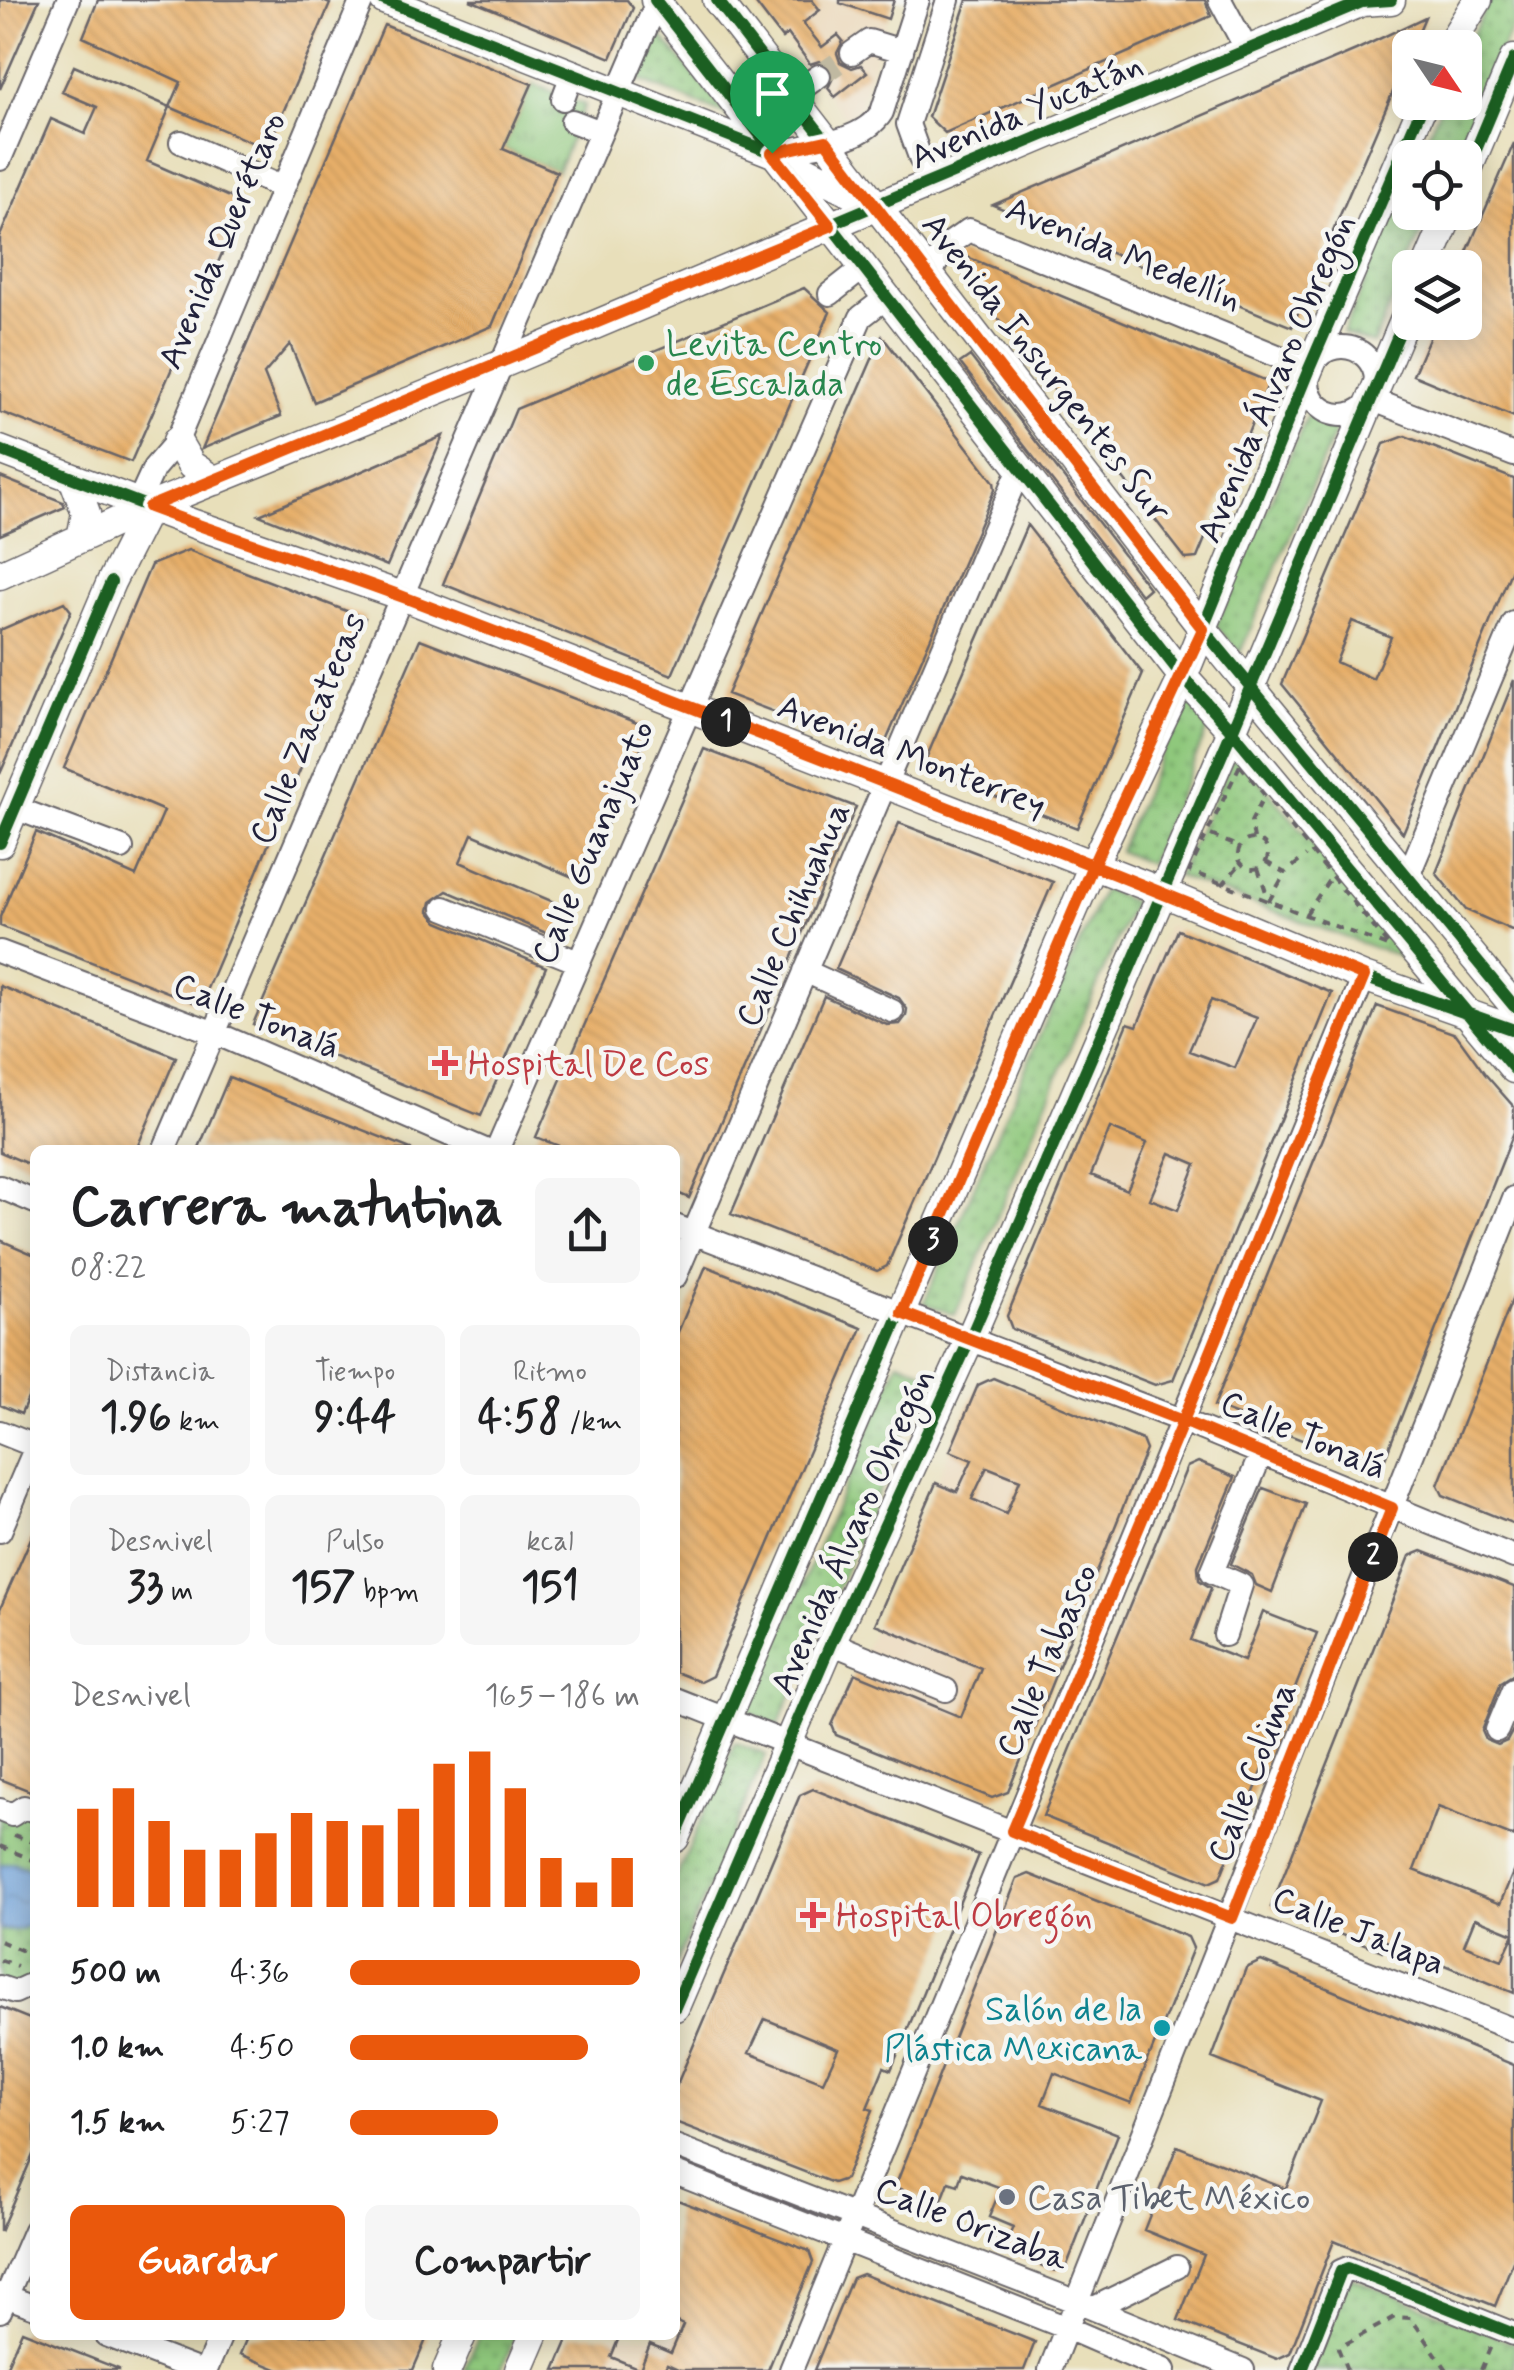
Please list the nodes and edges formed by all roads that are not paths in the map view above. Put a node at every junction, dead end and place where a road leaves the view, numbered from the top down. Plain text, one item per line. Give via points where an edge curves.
1 (68, 0) edge
2 (362, 0) edge
3 (384, 0) edge
4 (718, 0) edge
5 (918, 0) edge
6 (948, 0) edge
7 (1220, 0) edge
8 (1391, 0) edge
9 (1478, 0) edge
10 (656, 1) edge
11 (1362, 1) edge
12 (1459, 30) edge
13 (1247, 50) junction
14 (902, 51) junction
15 (852, 53) tunnel mouth
16 (1514, 59) edge
17 (573, 72) junction
18 (819, 76) tunnel mouth
19 (618, 91) junction
20 (792, 95) junction
21 (563, 99) dead end
22 (1416, 120) edge
23 (572, 121) dead end
24 (601, 132) junction
25 (1480, 140) edge
26 (826, 141) junction
27 (181, 142) dead end
28 (772, 153) junction
29 (0, 159) edge
30 (942, 178) junction
31 (283, 188) junction
32 (876, 206) junction
33 (830, 226) junction
34 (863, 268) junction
35 (929, 276) junction
36 (830, 294) dead end
37 (887, 298) junction
38 (1396, 340) edge
39 (502, 364) junction
40 (1309, 369) junction
41 (1371, 399) junction
42 (177, 441) junction
43 (0, 450) edge
44 (1514, 455) edge
45 (1020, 468) junction
46 (73, 478) junction
47 (215, 481) junction
48 (143, 505) junction
49 (80, 538) junction
50 (0, 575) edge
51 (402, 596) junction
52 (1514, 623) edge
53 (1203, 629) junction
54 (1183, 677) junction
55 (1251, 685) junction
56 (688, 708) junction
57 (1232, 730) junction
58 (886, 785) junction
59 (15, 808) junction
60 (0, 844) edge
61 (122, 848) dead end
62 (1093, 865) junction
63 (1408, 876) junction
64 (1162, 892) junction
65 (444, 908) dead end
66 (0, 952) edge
67 (578, 962) junction
68 (805, 971) junction
69 (1364, 976) junction
70 (1514, 1006) edge
71 (892, 1011) dead end
72 (1469, 1014) junction
73 (1514, 1030) edge
74 (214, 1034) junction
75 (1514, 1069) edge
76 (166, 1145) edge
77 (473, 1145) edge
78 (499, 1145) edge
79 (0, 1187) edge
80 (1514, 1198) edge
81 (30, 1200) edge
82 (684, 1230) edge
83 (902, 1313) junction
84 (969, 1341) junction
85 (1183, 1421) junction
86 (0, 1432) edge
87 (30, 1446) edge
88 (1261, 1454) junction
89 (30, 1460) edge
90 (1392, 1508) junction
91 (0, 1531) edge
92 (1514, 1556) edge
93 (1224, 1635) dead end
94 (831, 1643) junction
95 (1514, 1689) edge
96 (946, 1690) dead end
97 (680, 1700) edge
98 (726, 1719) junction
99 (1497, 1730) dead end
100 (788, 1742) junction
101 (30, 1809) edge
102 (0, 1810) edge
103 (680, 1826) edge
104 (1012, 1831) junction
105 (1232, 1918) junction
106 (0, 1987) edge
107 (30, 1987) edge
108 (680, 1995) edge
109 (1514, 2030) edge
110 (680, 2148) edge
111 (680, 2175) edge
112 (856, 2216) junction
113 (846, 2239) junction
114 (30, 2241) edge
115 (1177, 2268) dead end
116 (2, 2300) edge
117 (1085, 2305) junction
118 (30, 2307) edge
119 (1067, 2328) junction
120 (1509, 2329) edge
121 (119, 2340) edge
122 (219, 2340) edge
123 (460, 2340) edge
124 (532, 2340) edge
125 (197, 2370) edge
126 (206, 2370) edge
127 (447, 2370) edge
128 (519, 2370) edge
129 (792, 2370) edge
130 (1050, 2370) edge
131 (1164, 2370) edge
132 (1243, 2370) edge
133 (1302, 2370) edge

1 - 29 street
2 - 31 street, Avenida Querétaro
3 - 17 main road
4 - 20 main road, Avenida Insurgentes Sur
5 - 14 street
6 - 30 street via 908,124 921,160
7 - 13 street
8 - 11 main road, Avenida Yucatán
9 - 12 main road
10 - 19 street, Calle Zacatecas
10 - 28 main road
11 - 13 main road, Avenida Yucatán
13 - 30 main road, Avenida Yucatán
14 - 15 street via 868,41
14 - 26 street via 876,122
16 - 25 main road
17 - 19 main road
17 - 21 street
18 - 20 street
19 - 24 street, Calle Zacatecas
19 - 28 main road
20 - 26 main road, Avenida Insurgentes Sur
22 - 40 main road, Avenida Álvaro Obregón
23 - 24 street
24 - 39 street, Calle Zacatecas
26 - 28 street
26 - 32 main road, Avenida Insurgentes Sur
27 - 31 street
28 - 32 main road
28 - 33 main road
30 - 32 main road, Avenida Yucatán
31 - 42 street, Avenida Querétaro
32 - 33 main road, Avenida Yucatán
32 - 35 main road, Avenida Insurgentes Sur
33 - 34 main road
33 - 39 main road, Avenida Yucatán
34 - 36 street
34 - 37 main road
35 - 40 street, Avenida Medellín via 946,246 969,230
35 - 53 main road, Avenida Insurgentes Sur
37 - 45 main road
37 - 56 street, Calle Guanajuato via 861,317
38 - 41 main road, Avenida Álvaro Obregón
39 - 47 main road, Avenida Yucatán
39 - 51 street, Calle Zacatecas
40 - 41 street via 1310,396 1322,410 1349,415
40 - 41 street via 1331,348 1361,352 1374,368
40 - 53 main road, Avenida Álvaro Obregón
41 - 44 street
41 - 55 main road, Avenida Álvaro Obregón
42 - 47 main road via 191,465
42 - 48 street, Avenida Querétaro via 154,468
43 - 46 main road, Avenida Monterrey
45 - 54 main road
45 - 58 street, Calle Chihuahua
46 - 48 main road, Avenida Monterrey
46 - 49 main road via 86,512
47 - 48 main road, Avenida Yucatán
48 - 49 main road
48 - 51 main road, Avenida Monterrey
48 - 59 main road, Avenida Querétaro
49 - 50 main road
51 - 56 main road, Avenida Monterrey
51 - 74 street, Calle Zacatecas
52 - 63 street
53 - 54 main road, Avenida Álvaro Obregón
53 - 55 main road, Avenida Insurgentes Sur
54 - 57 main road
54 - 62 main road, Avenida Álvaro Obregón
55 - 57 main road, Avenida Álvaro Obregón
55 - 63 main road, Avenida Insurgentes Sur
56 - 58 main road, Avenida Monterrey
56 - 67 street, Calle Guanajuato
57 - 64 main road, Avenida Álvaro Obregón
57 - 72 main road
58 - 62 main road, Avenida Monterrey
58 - 68 street, Calle Chihuahua
59 - 60 main road, Avenida Querétaro
59 - 61 street
62 - 64 main road, Avenida Monterrey
62 - 83 main road, Avenida Álvaro Obregón
63 - 70 main road, Avenida Insurgentes Sur
64 - 69 main road, Avenida Monterrey
64 - 84 main road, Avenida Álvaro Obregón
65 - 67 street
66 - 74 street, Calle Tonalá
67 - 78 street, Calle Guanajuato
68 - 71 street
68 - 82 street, Calle Chihuahua
69 - 72 main road, Avenida Monterrey
69 - 85 street, Calle Tabasco
72 - 73 main road, Avenida Monterrey
72 - 75 main road
74 - 76 street, Calle Zacatecas
74 - 77 street, Calle Tonalá
79 - 81 street
80 - 90 street, Calle Colima
82 - 83 street, Calle Tonalá
83 - 84 street, Calle Tonalá
83 - 98 main road, Avenida Álvaro Obregón
84 - 85 street, Calle Tonalá
84 - 94 main road, Avenida Álvaro Obregón
85 - 88 street, Calle Tonalá
85 - 104 street, Calle Tabasco
86 - 87 street
88 - 90 street, Calle Tonalá
88 - 93 street via 1212,1572 1241,1585
89 - 91 street
90 - 92 street, Calle Tonalá
90 - 105 street, Calle Colima
94 - 96 street
94 - 100 main road, Avenida Álvaro Obregón
95 - 99 street
97 - 98 street, Calle Jalapa
98 - 100 street, Calle Jalapa
98 - 103 main road, Avenida Álvaro Obregón
100 - 104 street, Calle Jalapa
100 - 108 main road, Avenida Álvaro Obregón
101 - 102 street via 12,1815
104 - 105 street, Calle Jalapa
104 - 112 street, Calle Tabasco
105 - 109 street, Calle Jalapa
105 - 117 street, Calle Colima
106 - 107 street via 15,1992
110 - 112 street, Calle Orizaba
111 - 113 street, Calle Orizaba
112 - 113 street, Calle Tabasco
112 - 117 street, Calle Orizaba
113 - 119 street, Calle Orizaba
113 - 129 street, Calle Tabasco
114 - 116 street
115 - 117 street
116 - 118 street
117 - 119 street, Calle Colima
117 - 132 street, Calle Orizaba
119 - 130 street, Calle Colima
119 - 131 street, Calle Orizaba
120 - 133 street via 1348,2268 1341,2271
121 - 125 street
122 - 126 street
123 - 127 main road
124 - 128 main road

